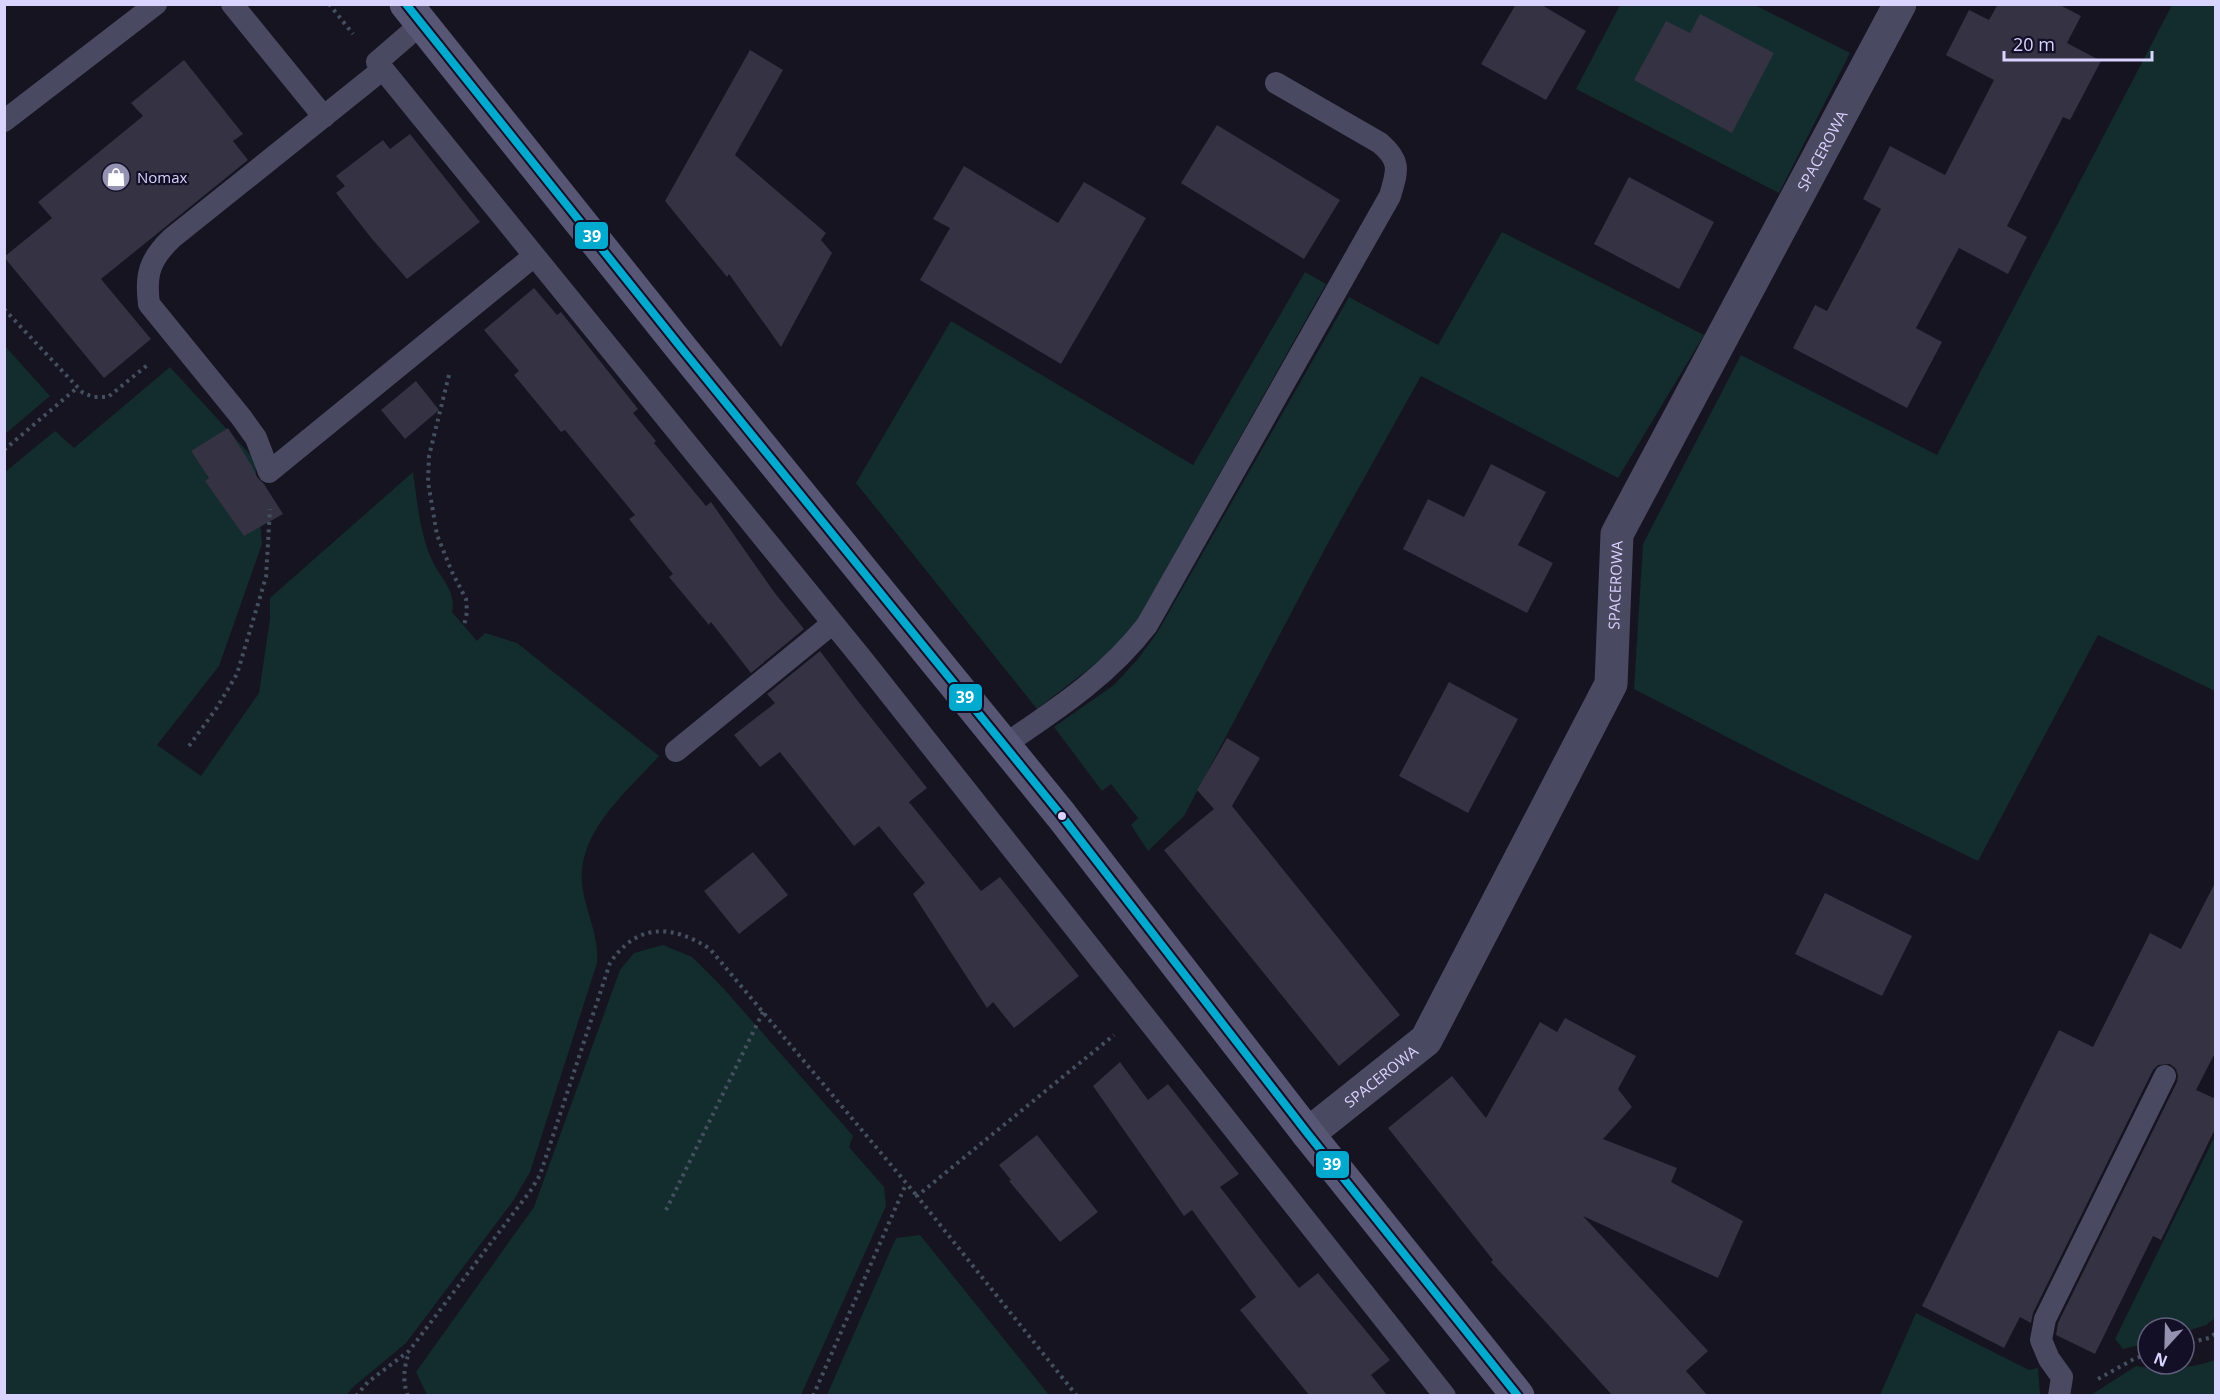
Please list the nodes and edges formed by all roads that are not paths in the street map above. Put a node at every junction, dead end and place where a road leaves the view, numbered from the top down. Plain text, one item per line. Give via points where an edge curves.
1 (156, 4) edge
2 (232, 4) edge
3 (1900, 4) edge
4 (414, 14) edge
5 (383, 69) junction
6 (1276, 83) dead end
7 (324, 117) junction
8 (4, 121) edge
9 (534, 256) junction
10 (833, 623) junction
11 (1004, 745) junction
12 (676, 751) dead end
13 (2164, 1076) dead end
14 (1308, 1134) junction
15 (1445, 1395) edge
16 (1518, 1395) edge
17 (2059, 1395) edge

1 - 8 lane
2 - 7 lane
3 - 14 street, SPACEROWA via 1617,534 1611,684 1426,1040
4 - 5 lane via 377,62
4 - 11 street
5 - 7 lane
5 - 9 lane
6 - 11 lane via 1393,154 1396,172 1390,196 1147,625 1110,668
7 - 9 lane via 159,251 146,285 149,304 256,438 269,472
9 - 10 lane
10 - 12 lane
10 - 15 lane
11 - 14 street
13 - 17 lane via 2045,1319 2041,1340 2062,1377
14 - 16 street

